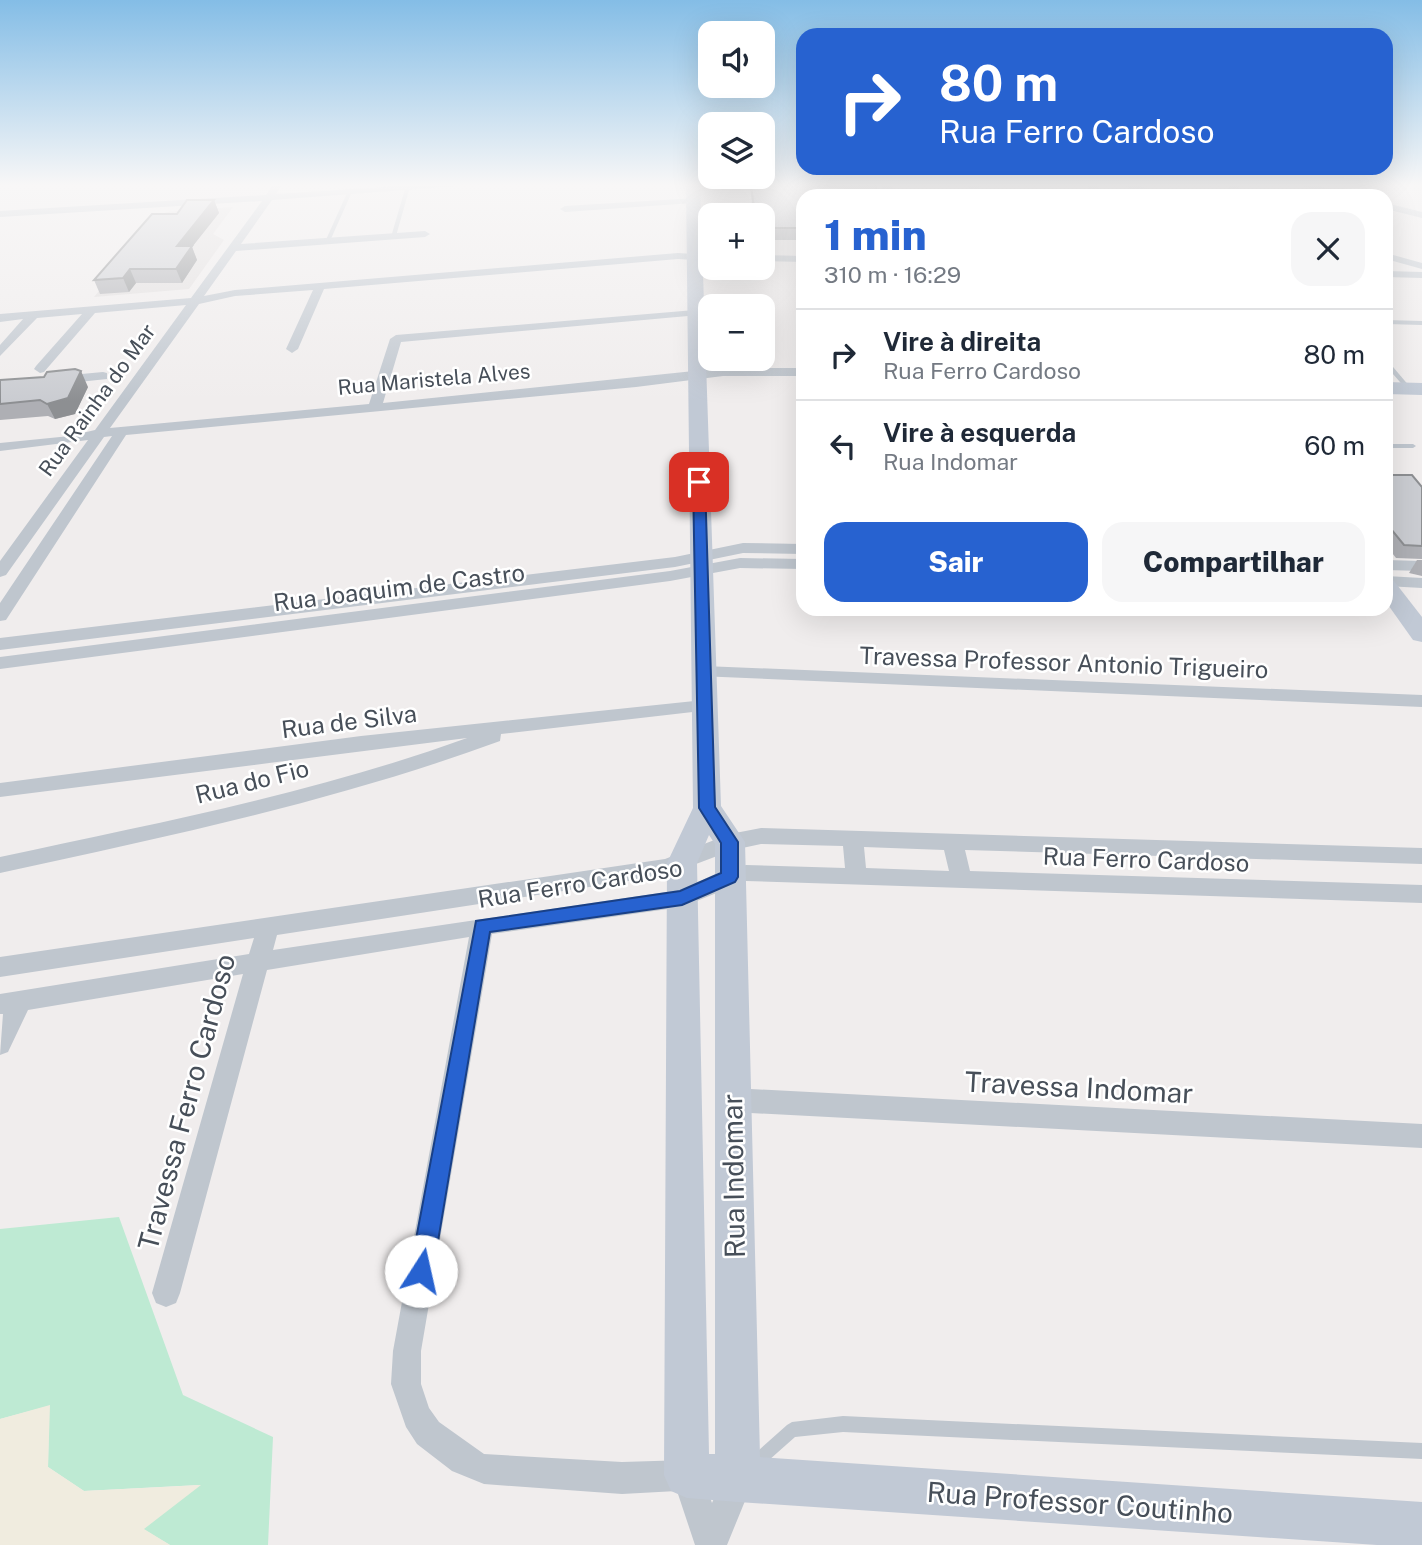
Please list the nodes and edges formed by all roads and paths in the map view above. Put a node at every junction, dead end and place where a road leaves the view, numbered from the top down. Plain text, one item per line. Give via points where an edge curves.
1 (227, 257) edge
2 (660, 257) edge
3 (697, 257) edge
4 (775, 258) edge
5 (1393, 258) edge
6 (796, 259) edge
7 (1393, 266) edge
8 (1422, 266) edge
9 (1393, 274) edge
10 (1422, 275) edge
11 (320, 286) junction
12 (199, 296) junction
13 (0, 309) edge
14 (92, 310) junction
15 (695, 313) junction
16 (33, 316) junction
17 (0, 318) edge
18 (1393, 322) edge
19 (1422, 323) edge
20 (292, 349) dead end
21 (0, 352) edge
22 (1393, 368) edge
23 (796, 372) edge
24 (103, 376) dead end
25 (697, 380) junction
26 (796, 383) edge
27 (1393, 388) edge
28 (1418, 391) edge
29 (1393, 396) edge
30 (375, 407) junction
31 (119, 436) junction
32 (95, 438) junction
33 (1393, 446) edge
34 (1413, 446) dead end
35 (0, 447) edge
36 (796, 549) edge
37 (701, 563) junction
38 (796, 564) edge
39 (1393, 565) edge
40 (1422, 566) edge
41 (0, 571) edge
42 (1422, 583) edge
43 (1393, 584) edge
44 (1393, 594) edge
45 (0, 616) edge
46 (1422, 634) edge
47 (0, 645) edge
48 (0, 663) edge
49 (704, 672) junction
50 (1422, 701) edge
51 (704, 706) junction
52 (510, 729) junction
53 (0, 790) edge
54 (707, 808) junction
55 (853, 839) junction
56 (953, 842) junction
57 (1422, 856) edge
58 (729, 859) junction
59 (0, 865) edge
60 (856, 875) junction
61 (961, 879) junction
62 (682, 880) junction
63 (1422, 894) edge
64 (268, 926) junction
65 (482, 926) junction
66 (257, 963) junction
67 (0, 967) edge
68 (11, 1002) edge
69 (0, 1044) edge
70 (732, 1100) junction
71 (1422, 1136) edge
72 (166, 1293) dead end
73 (1422, 1451) edge
74 (687, 1475) junction
75 (738, 1479) junction
76 (1422, 1525) edge
77 (711, 1545) edge

1 - 12 street, Rua Rainha do Mar
2 - 11 street
3 - 15 street, Rua Indomar
4 - 6 street
5 - 8 street
7 - 8 street
9 - 10 street
11 - 12 street
11 - 20 street
12 - 13 street
12 - 14 street
12 - 32 street, Rua Rainha do Mar
14 - 16 street
14 - 24 street via 39,376
15 - 25 street, Rua Indomar
15 - 30 street via 396,339
16 - 17 street
16 - 21 street
18 - 19 lane
22 - 28 lane
23 - 25 street, Rua Maristela Alves via 723,372
25 - 26 street, Rua Maristela Alves
25 - 30 street, Rua Maristela Alves
25 - 31 street, Rua Maristela Alves
25 - 37 street, Rua Indomar
27 - 28 street
28 - 29 street
30 - 31 street, Rua Maristela Alves
31 - 32 street, Rua Maristela Alves
31 - 45 street, Rua Rainha do Mar
32 - 35 street, Rua Maristela Alves
32 - 41 street, Rua Rainha do Mar
33 - 34 lane
36 - 37 street, Rua Joaquim de Castro via 743,548
37 - 38 street, Rua Joaquim de Castro
37 - 47 street, Rua Joaquim de Castro via 675,562
37 - 48 street, Rua Joaquim de Castro
37 - 49 street, Rua Indomar
39 - 40 street
42 - 43 street
44 - 46 street
49 - 50 street, Travessa Professor Antonio Trigueiro
49 - 51 street, Rua Indomar
51 - 52 street, Rua de Silva
51 - 54 street, Rua Indomar
52 - 53 street, Rua de Silva via 361,743
52 - 59 street, Rua do Fio via 409,767 283,801
54 - 58 street
54 - 62 street, Rua Indomar
55 - 56 street, Rua Ferro Cardoso
55 - 58 street, Rua Ferro Cardoso via 761,836
55 - 60 street
56 - 57 street, Rua Ferro Cardoso
56 - 61 street
58 - 60 street, Rua Ferro Cardoso via 770,872
58 - 62 street, Rua Ferro Cardoso
58 - 62 street, Rua Ferro Cardoso
58 - 70 street, Rua Indomar
60 - 61 street, Rua Ferro Cardoso
61 - 63 street, Rua Ferro Cardoso
62 - 64 street, Rua Ferro Cardoso
62 - 65 street, Rua Ferro Cardoso
62 - 74 street, Rua Indomar
64 - 66 street, Travessa Ferro Cardoso
64 - 67 street, Rua Ferro Cardoso
65 - 66 street, Rua Ferro Cardoso
65 - 74 street via 407,1351 406,1384 411,1403 428,1433 446,1449 484,1469 622,1478
66 - 68 street, Rua Ferro Cardoso
66 - 72 street, Travessa Ferro Cardoso
68 - 69 street
70 - 71 street, Travessa Indomar
70 - 75 street, Rua Indomar
73 - 75 lane via 843,1424 792,1430
74 - 75 street, Rua Professor Coutinho
74 - 77 street, Rua Indomar
75 - 76 street, Rua Professor Coutinho
75 - 77 street, Rua Indomar

